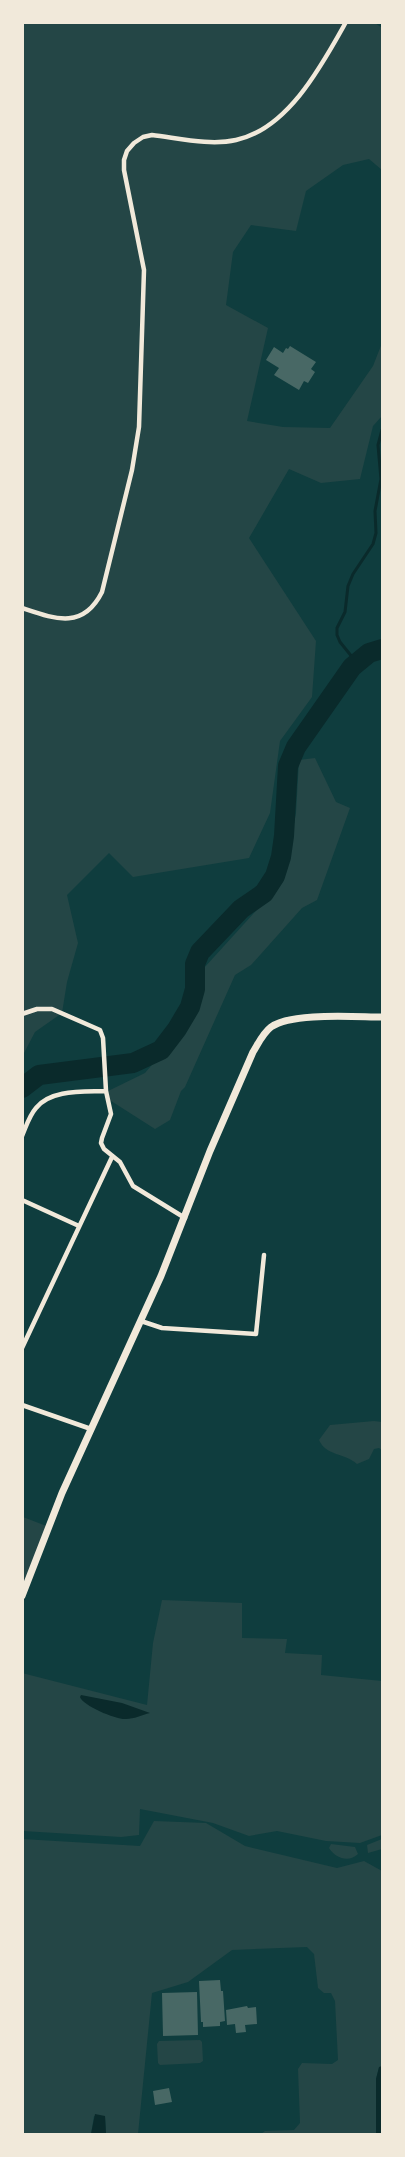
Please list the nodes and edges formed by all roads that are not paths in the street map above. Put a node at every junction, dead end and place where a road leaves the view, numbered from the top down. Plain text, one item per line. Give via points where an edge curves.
1 (346, 22) edge
2 (22, 608) edge
3 (22, 1014) edge
4 (382, 1017) edge
5 (106, 1092) junction
6 (22, 1136) edge
7 (112, 1157) junction
8 (22, 1200) edge
9 (185, 1218) junction
10 (79, 1226) junction
11 (264, 1255) dead end
12 (140, 1321) junction
13 (22, 1348) edge
14 (22, 1405) edge
15 (91, 1429) junction
16 (22, 1596) edge

1 - 2 street via 317,74 268,127 252,136 220,142 152,135 143,137 127,151 124,170 144,270 139,426 132,470 102,592 94,606 81,615 63,619
3 - 5 street via 37,1008 52,1009 100,1030
4 - 9 main road via 286,1020 262,1037 210,1151
5 - 6 street via 72,1092 43,1102 36,1108
5 - 7 street via 111,1114 101,1143
7 - 9 street via 124,1167 133,1186
7 - 10 street
8 - 10 street
9 - 12 main road
10 - 13 street
11 - 12 street via 256,1334 162,1328
12 - 15 main road
14 - 15 street
15 - 16 main road

